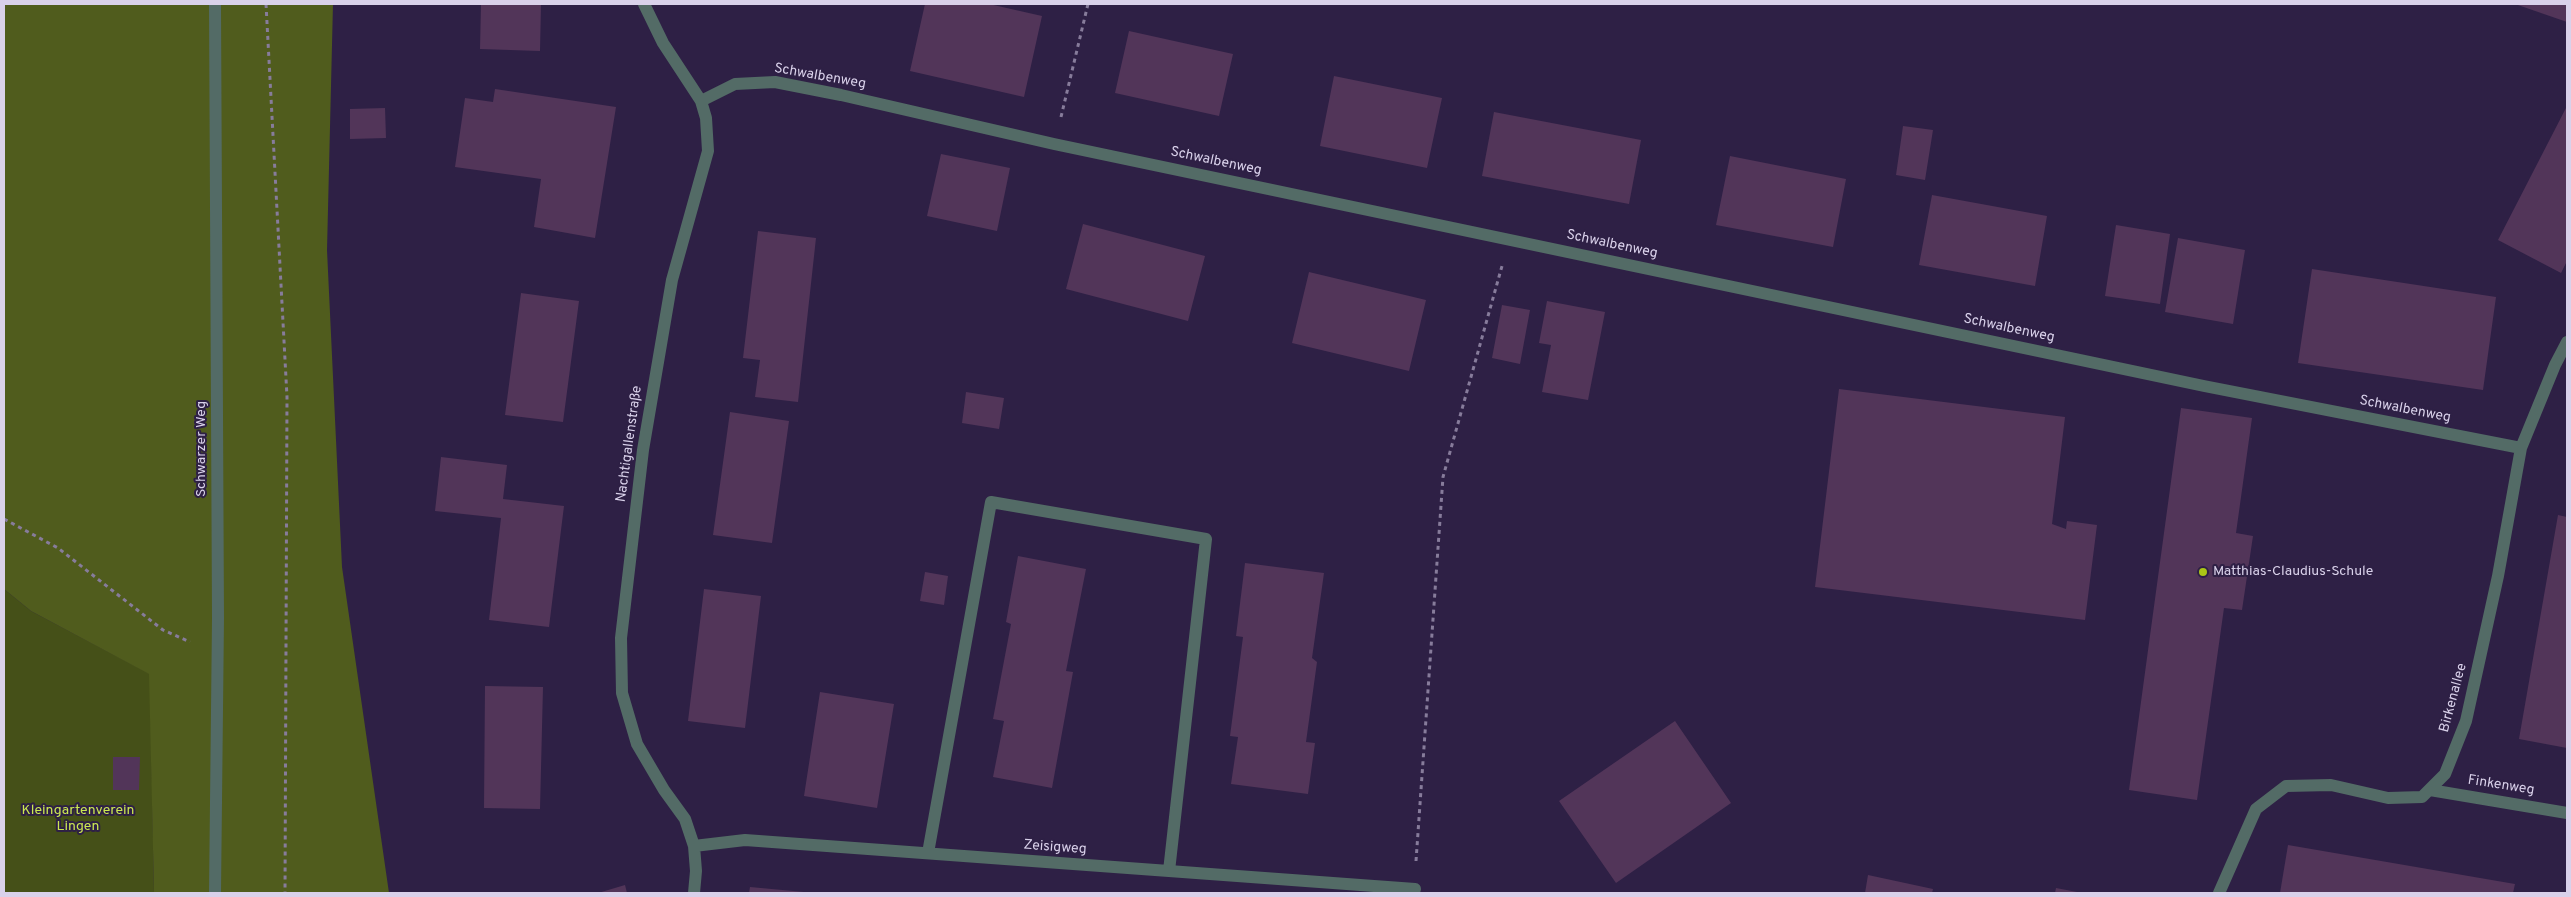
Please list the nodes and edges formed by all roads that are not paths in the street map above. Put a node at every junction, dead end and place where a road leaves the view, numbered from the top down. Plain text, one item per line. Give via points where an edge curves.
1 (215, 4) edge
2 (644, 4) edge
3 (701, 100) junction
4 (2567, 342) edge
5 (2521, 448) junction
6 (2430, 790) junction
7 (2567, 812) edge
8 (694, 846) junction
9 (928, 853) junction
10 (1169, 871) junction
11 (1415, 889) road end
12 (215, 893) edge
13 (694, 893) edge
14 (2219, 893) edge

1 - 12 street, Schwarzer Weg via 218,647
2 - 3 street, Nachtigallenstraße via 663,43
3 - 5 street, Schwalbenweg via 735,84 775,82 1054,144 2194,384
3 - 8 street, Nachtigallenstraße via 706,118 708,151 672,280 643,450 621,638 622,693 637,744 685,819
4 - 5 street, Birkenallee
5 - 6 street, Birkenallee via 2498,576 2466,721 2445,774
6 - 7 street, Finkenweg
6 - 14 street via 2422,797 2388,798 2331,785 2286,786 2256,809
8 - 9 street, Zeisigweg via 744,840
8 - 13 street, Nachtigallenstraße
9 - 10 street, Zeisigweg
9 - 10 street via 991,502 1206,538
10 - 11 street, Zeisigweg

